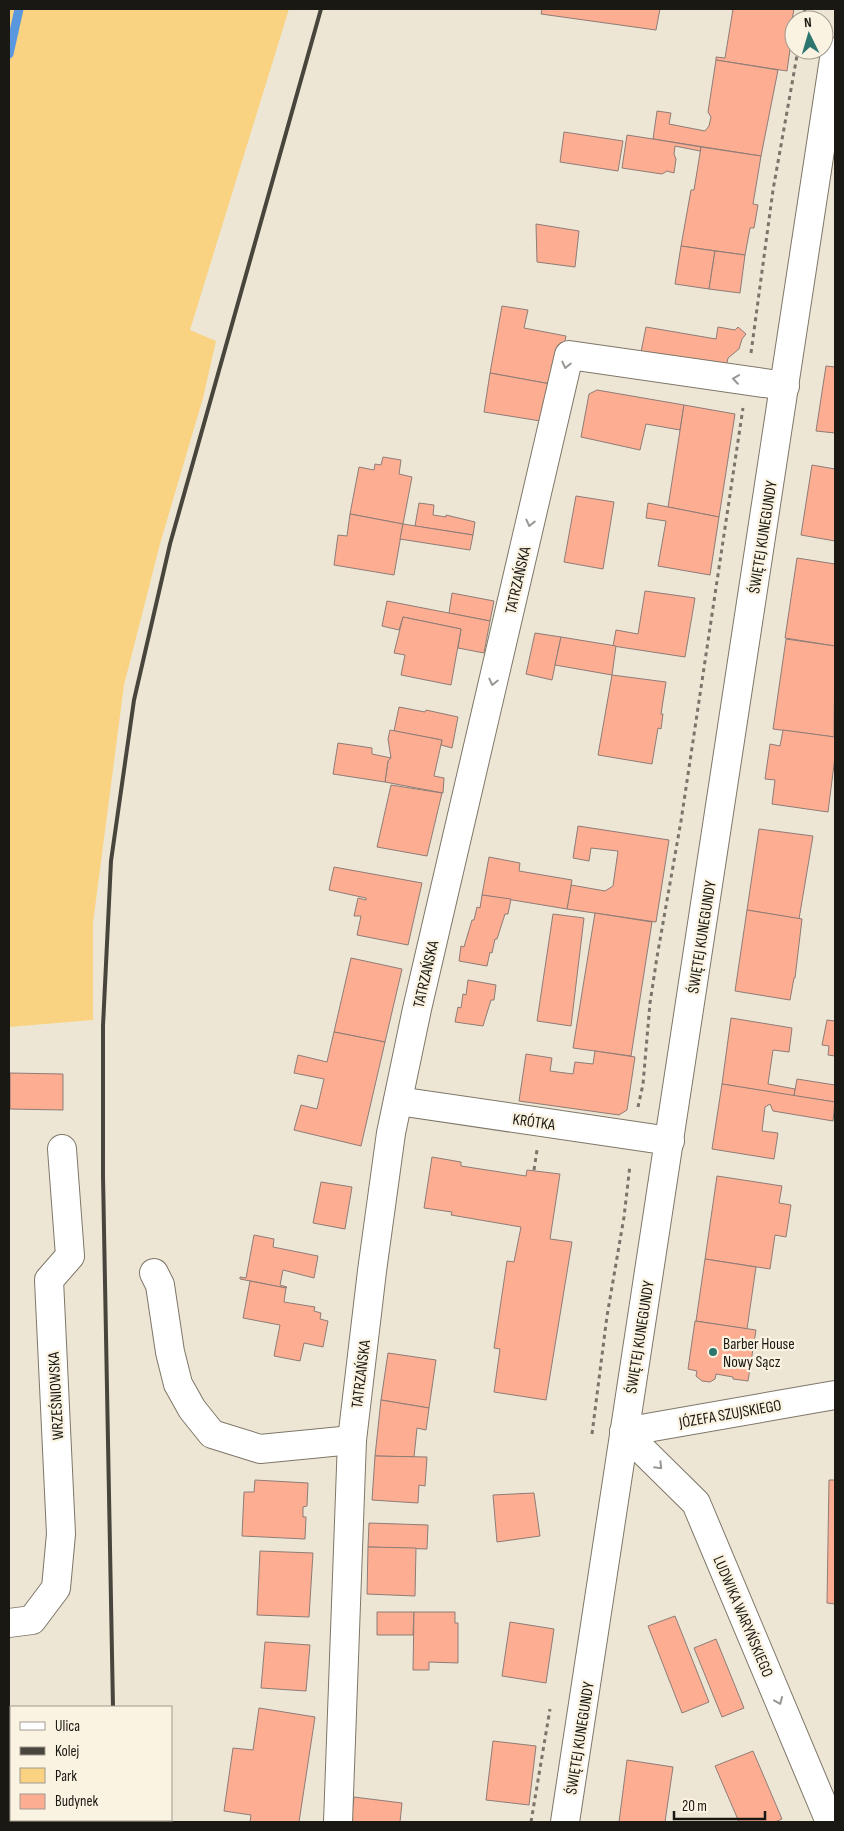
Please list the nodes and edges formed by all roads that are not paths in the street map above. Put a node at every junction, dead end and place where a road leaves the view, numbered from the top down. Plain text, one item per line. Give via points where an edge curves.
1 (835, 52) edge
2 (785, 386) junction
3 (398, 1101) junction
4 (670, 1141) junction
5 (62, 1149) dead end
6 (154, 1274) dead end
7 (835, 1395) edge
8 (624, 1432) junction
9 (352, 1440) junction
10 (9, 1624) edge
11 (338, 1822) edge
12 (565, 1822) edge
13 (830, 1822) edge

1 - 2 street, ŚWIĘTEJ KUNEGUNDY
2 -> 3 street, TATRZAŃSKA via 569,355
2 - 4 street, ŚWIĘTEJ KUNEGUNDY
3 - 4 street, KRÓTKA via 635,1126
3 - 9 street, TATRZAŃSKA via 372,1271
4 - 8 street, ŚWIĘTEJ KUNEGUNDY
5 - 10 street, WRZEŚNIOWSKA via 70,1256 49,1280 61,1534 56,1588 32,1620
6 - 9 street via 161,1292 178,1384 212,1434 260,1449
7 - 8 street, JÓZEFA SZUJSKIEGO
8 - 12 street, ŚWIĘTEJ KUNEGUNDY
8 -> 13 street, LUDWIKA WARYŃSKIEGO via 696,1504
9 - 11 street, TATRZAŃSKA

